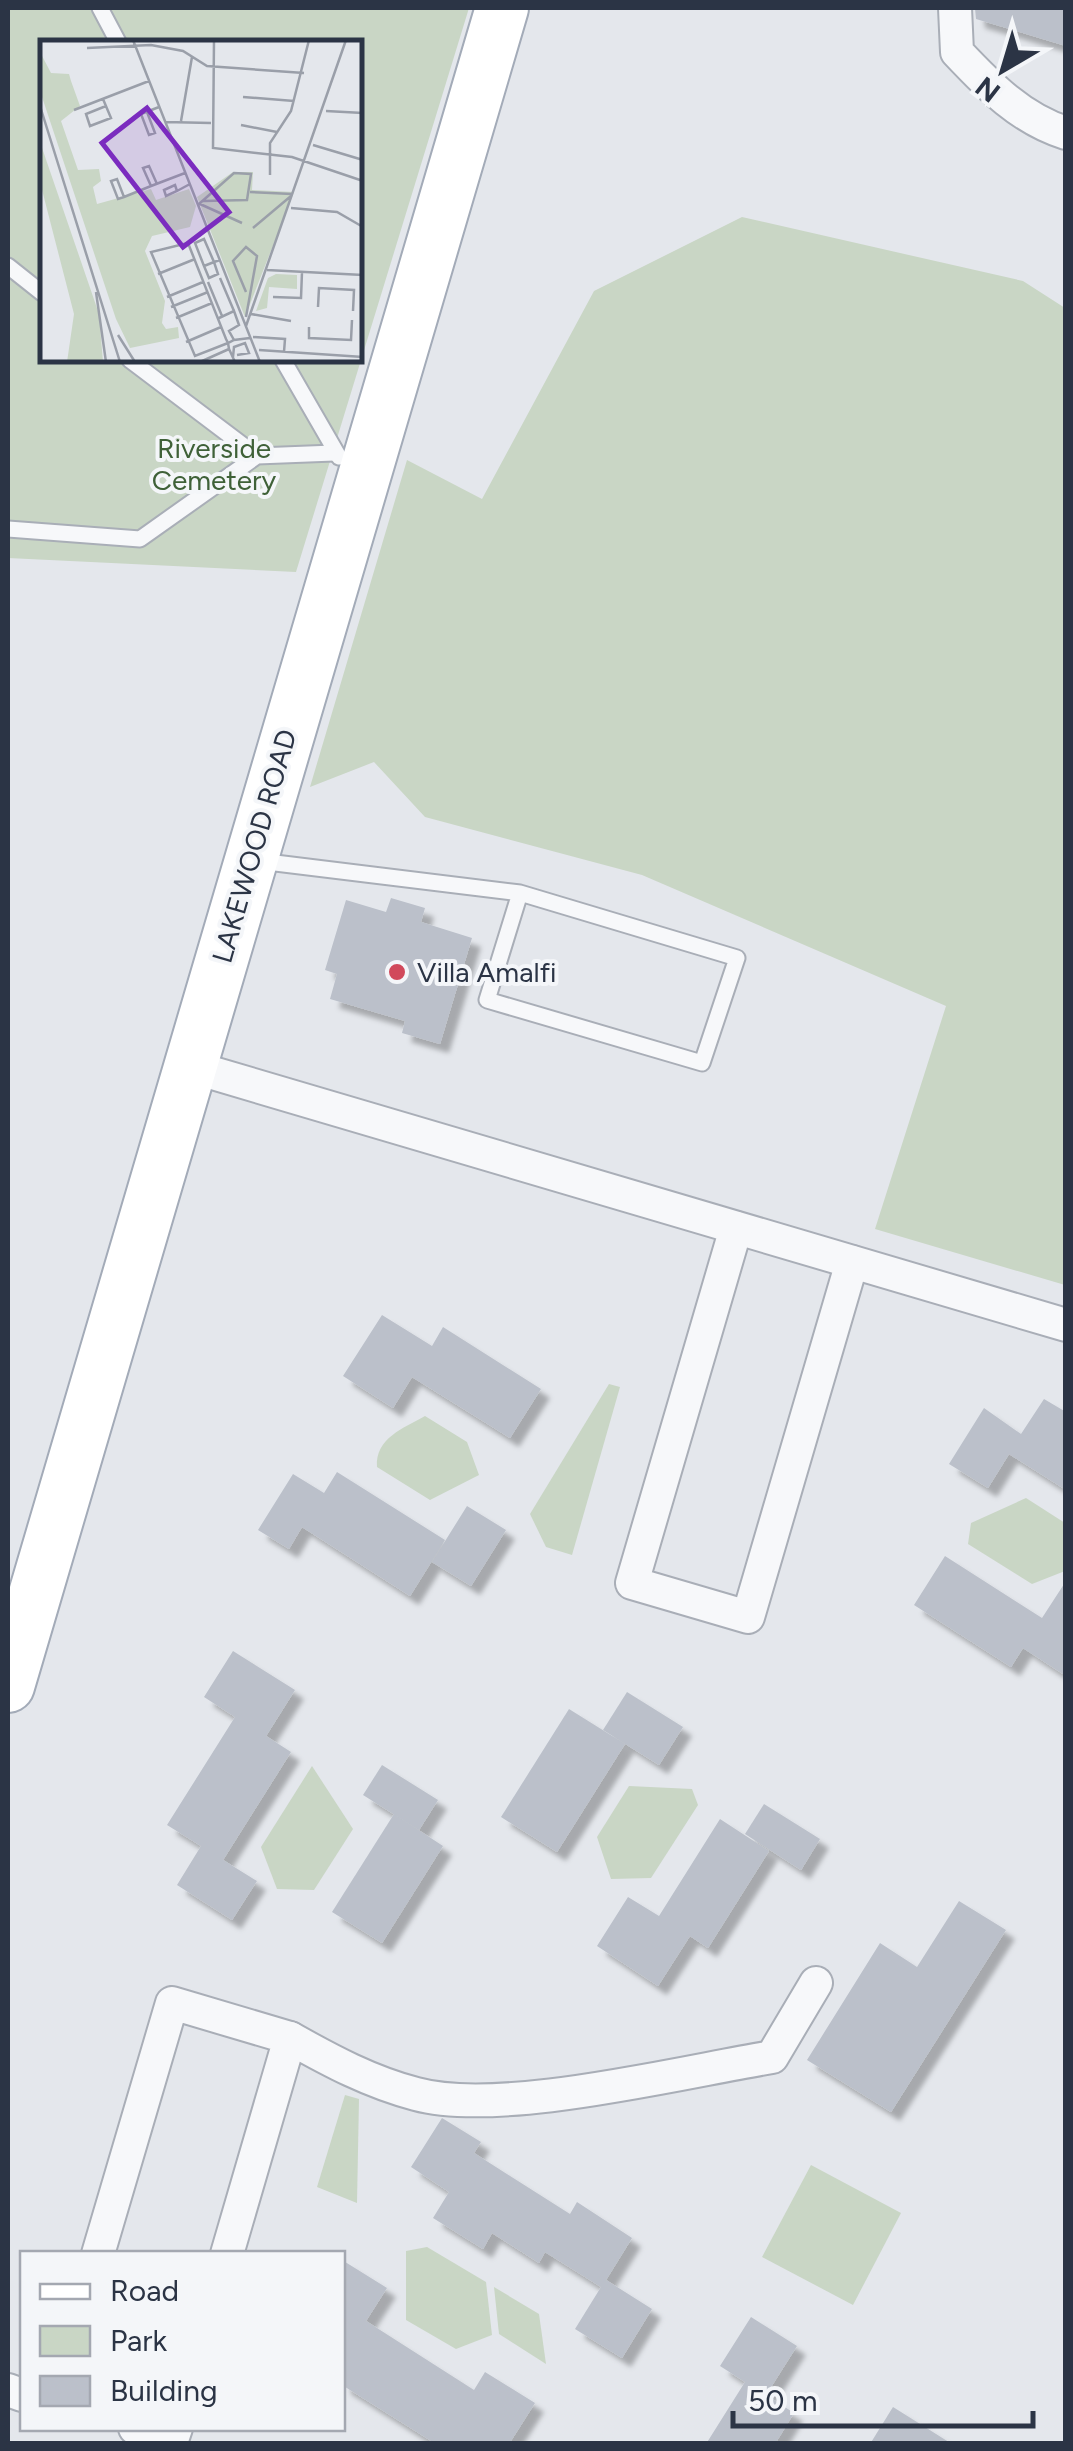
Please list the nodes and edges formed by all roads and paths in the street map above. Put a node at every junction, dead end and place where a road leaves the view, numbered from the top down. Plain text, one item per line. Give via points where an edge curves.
1 (100, 8) edge
2 (502, 8) edge
3 (955, 8) edge
4 (117, 40) edge
5 (1066, 133) edge
6 (8, 266) edge
7 (40, 291) edge
8 (133, 362) edge
9 (284, 362) edge
10 (257, 456) junction
11 (349, 463) junction
12 (8, 529) edge
13 (250, 860) junction
14 (520, 893) junction
15 (189, 1066) junction
16 (736, 1228) junction
17 (852, 1262) junction
18 (1066, 1325) edge
19 (8, 1686) edge
20 (816, 1983) dead end
21 (290, 2038) junction
22 (99, 2251) edge
23 (228, 2251) edge
24 (144, 2431) edge
25 (175, 2431) edge

1 - 4 lane
2 - 11 main road, LAKEWOOD ROAD
3 - 5 street via 957,52 994,91 1042,126
6 - 7 lane
8 - 10 lane
9 - 11 lane
10 - 11 lane
10 - 12 lane via 140,539
11 - 13 main road, LAKEWOOD ROAD
13 - 14 lane
13 - 15 main road, LAKEWOOD ROAD
14 - 14 lane via 737,958 702,1062 487,1000
15 - 16 street
15 - 19 main road, LAKEWOOD ROAD
16 - 17 street
16 - 17 street via 632,1583 748,1618
17 - 18 street
20 - 21 street via 772,2057 505,2100 419,2095 348,2070
21 - 22 street via 172,2003
21 - 23 street
24 - 25 street via 172,2440

